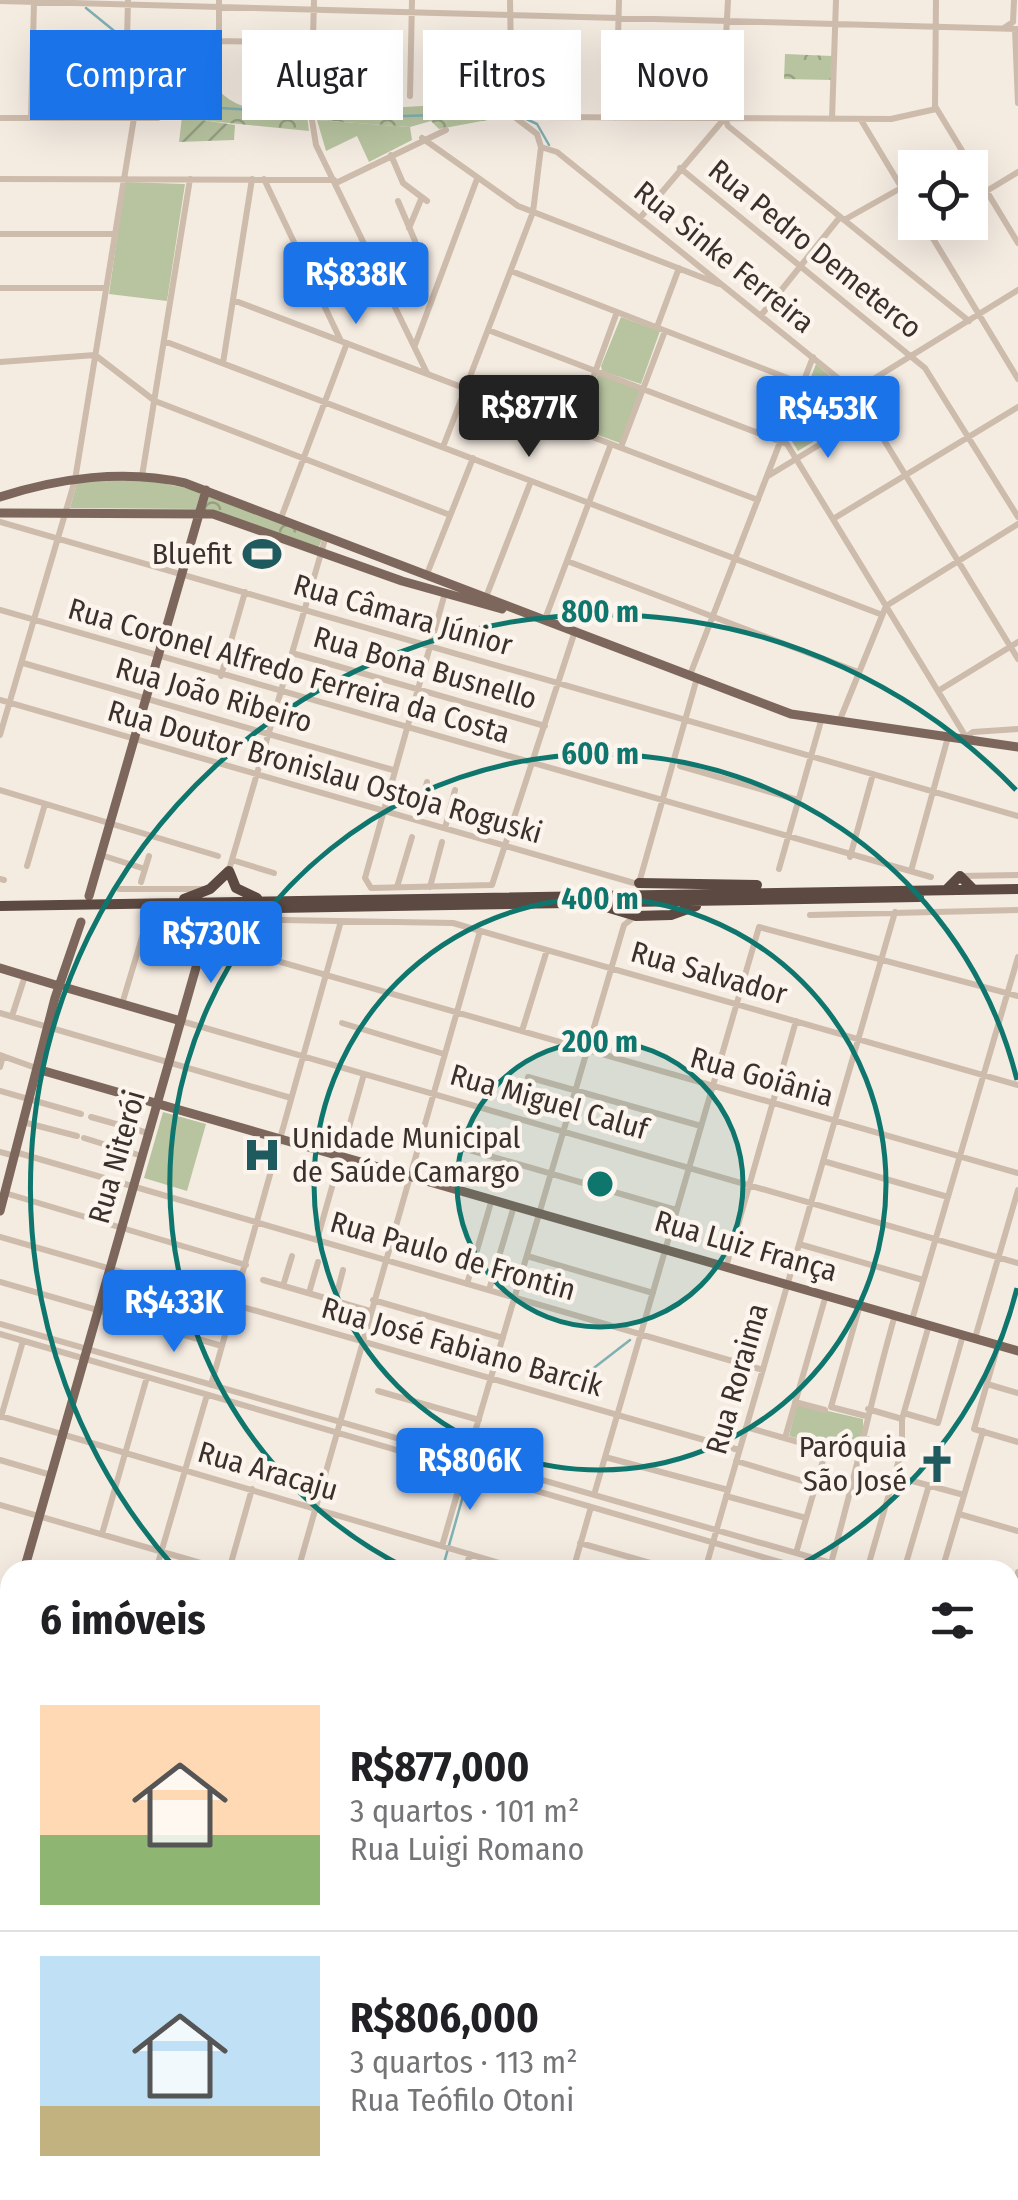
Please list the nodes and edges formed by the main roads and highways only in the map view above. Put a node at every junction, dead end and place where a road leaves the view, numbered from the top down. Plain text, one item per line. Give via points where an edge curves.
1 (206, 490) junction
2 (0, 496) edge
3 (4, 512) edge
4 (199, 513) junction
5 (447, 588) junction
6 (545, 620) junction
7 (1018, 747) edge
8 (638, 883) road end
9 (791, 890) junction
10 (945, 890) junction
11 (974, 890) junction
12 (1018, 892) edge
13 (89, 896) dead end
14 (742, 900) junction
15 (268, 901) junction
16 (576, 904) junction
17 (172, 906) junction
18 (241, 908) junction
19 (0, 909) edge
20 (81, 922) dead end
21 (206, 935) junction
22 (0, 968) edge
23 (63, 987) junction
24 (181, 1022) junction
25 (37, 1069) junction
26 (158, 1104) junction
27 (3, 1194) edge
28 (0, 1211) edge
29 (1018, 1351) edge
30 (27, 1560) edge

1 - 2 main road via 142,476 75,480
1 - 4 main road
1 - 5 main road via 426,574
3 - 4 main road
4 - 5 main road
4 - 13 main road
5 - 6 main road
5 - 6 main road
6 - 7 main road via 820,721
8 - 9 highway
9 - 10 highway
9 - 15 highway
10 - 11 highway
10 - 11 highway via 960,876
11 - 12 highway
12 - 14 highway
14 - 16 highway
14 - 16 highway via 636,916
15 - 17 highway
15 - 17 highway via 243,893 231,871 227,888 215,885
16 - 18 highway
17 - 18 highway
17 - 19 highway
17 - 21 highway via 200,918
18 - 21 highway via 218,917
20 - 23 main road
21 - 24 main road, Rua Niterói
22 - 23 main road, Rua Miguel Caluf
23 - 24 main road, Rua Miguel Caluf
23 - 25 main road
24 - 26 main road, Rua Niterói
25 - 26 main road, Rua Luiz França
25 - 27 main road
26 - 29 main road, Rua Luiz França
26 - 30 main road, Rua Niterói
27 - 28 main road

